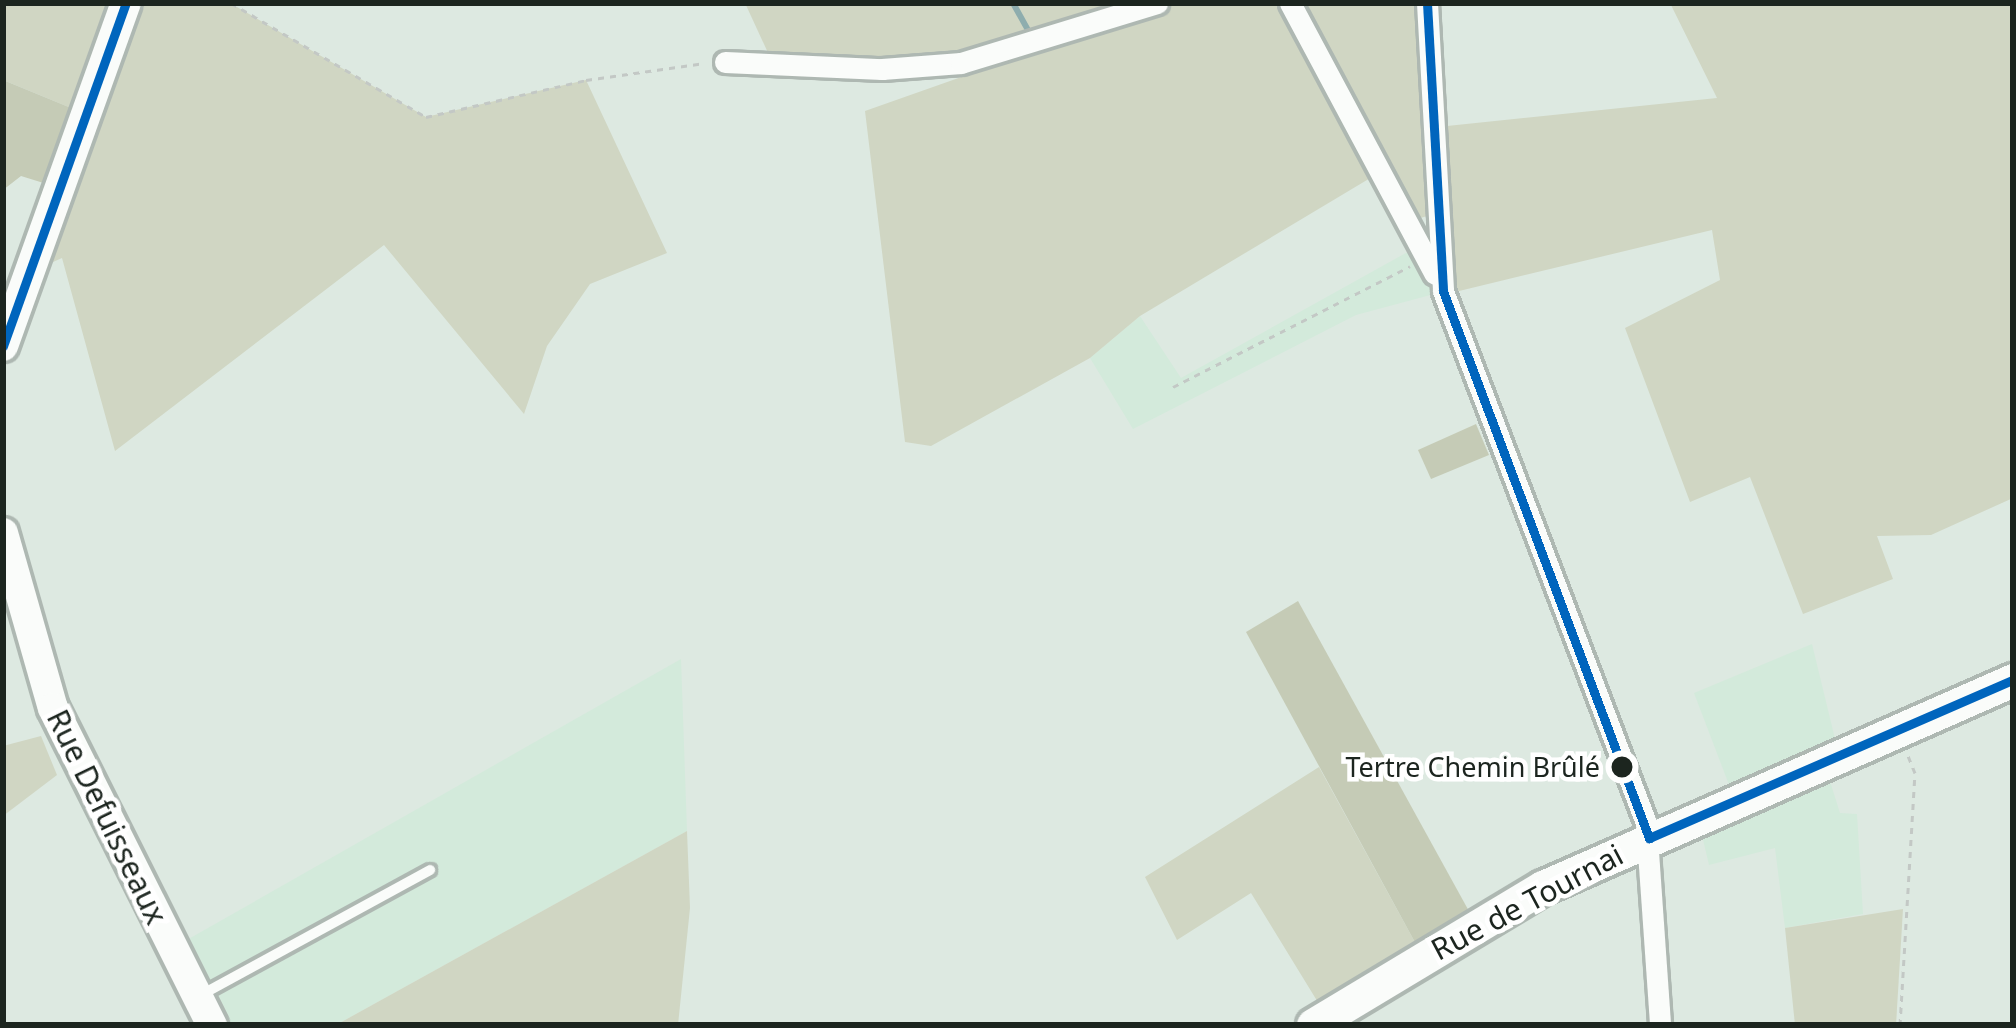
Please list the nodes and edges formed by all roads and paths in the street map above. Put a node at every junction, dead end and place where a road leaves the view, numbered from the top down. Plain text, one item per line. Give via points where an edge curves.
1 (126, 3) edge
2 (230, 3) edge
3 (1157, 3) edge
4 (1290, 3) edge
5 (1427, 3) edge
6 (725, 62) joint
7 (1429, 261) junction
8 (1443, 291) junction
9 (3, 346) edge
10 (1173, 388) dead end
11 (3, 533) edge
12 (2013, 680) edge
13 (1897, 730) junction
14 (1649, 838) junction
15 (430, 870) dead end
16 (197, 997) junction
17 (212, 1025) edge
18 (1313, 1025) edge
19 (1660, 1025) edge
20 (1900, 1025) edge

1 - 9 street
2 - 6 path via 426,117 586,80
3 - 6 street via 961,63 882,69
4 - 7 street
5 - 8 street
7 - 8 street
7 - 10 path via 1389,273
8 - 14 street
11 - 16 street, Rue Defuisseaux via 53,708
12 - 13 main road, Rue de Tournai
13 - 14 main road, Rue de Tournai
13 - 20 path via 1916,773
14 - 18 main road, Rue de Tournai via 1543,887
14 - 19 street
15 - 16 lane
16 - 17 street, Rue Defuisseaux

